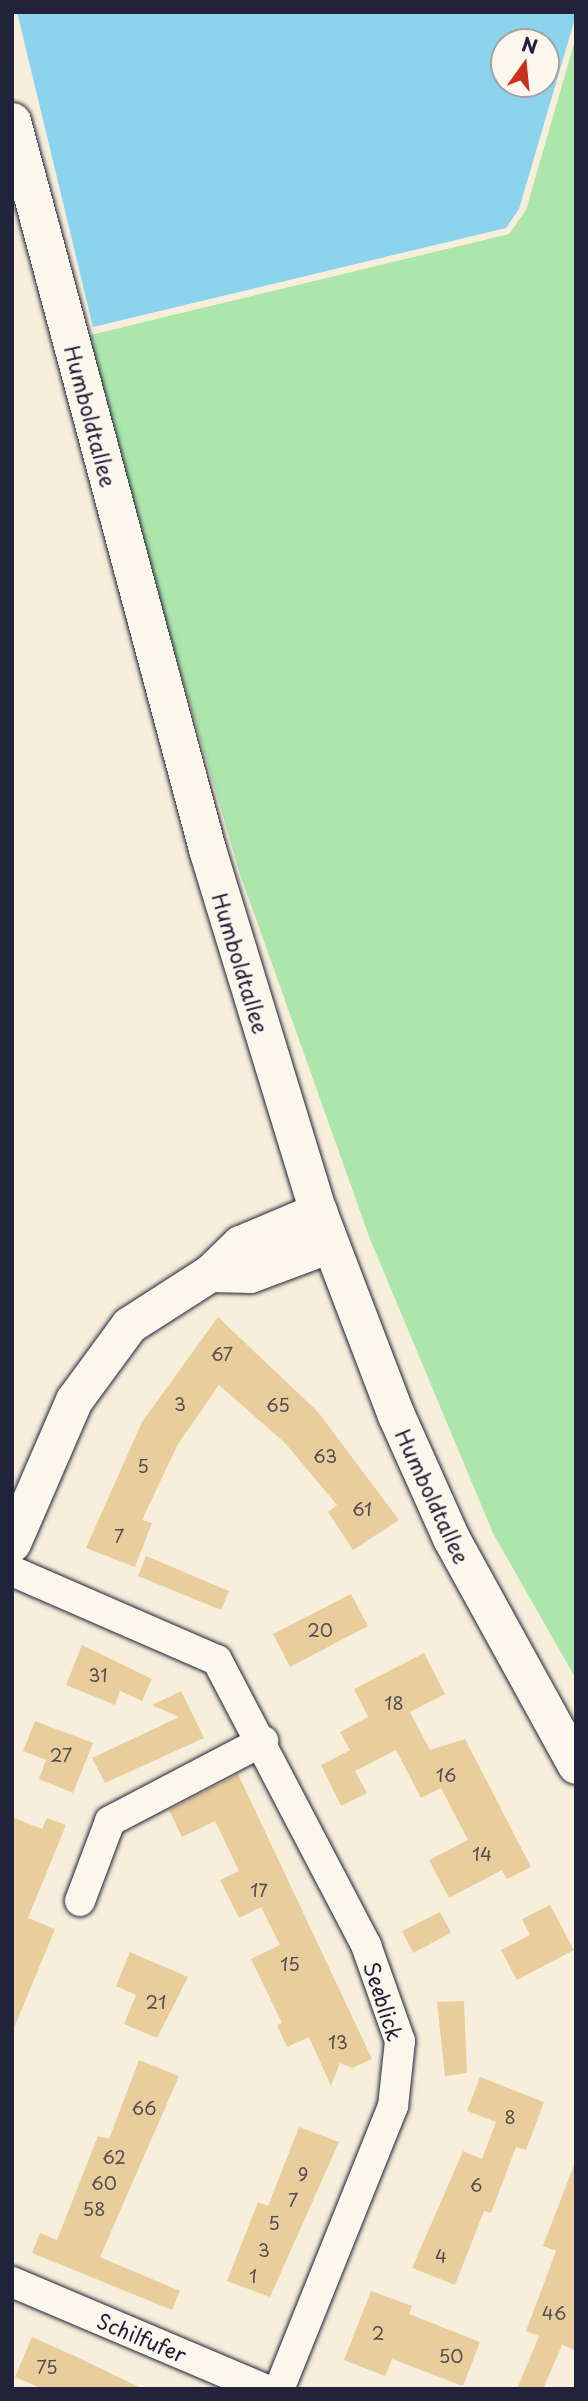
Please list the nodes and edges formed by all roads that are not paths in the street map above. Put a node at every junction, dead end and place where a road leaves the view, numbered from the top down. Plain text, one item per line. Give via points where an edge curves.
1 (12, 121) edge
2 (324, 1227) junction
3 (12, 1543) edge
4 (12, 1571) edge
5 (263, 1741) junction
6 (576, 1765) edge
7 (80, 1901) dead end
8 (15, 2289) edge
9 (264, 2389) edge
10 (279, 2389) edge

1 - 2 street, Humboldtallee via 207,849
2 - 3 street via 250,1274 210,1273 161,1299 100,1359 74,1400
2 - 6 street, Humboldtallee via 451,1538
4 - 5 street, Seeblick via 217,1660
5 - 7 street via 110,1821
5 - 10 street, Seeblick via 366,1945 400,2041 393,2106
8 - 9 street, Schilfufer

